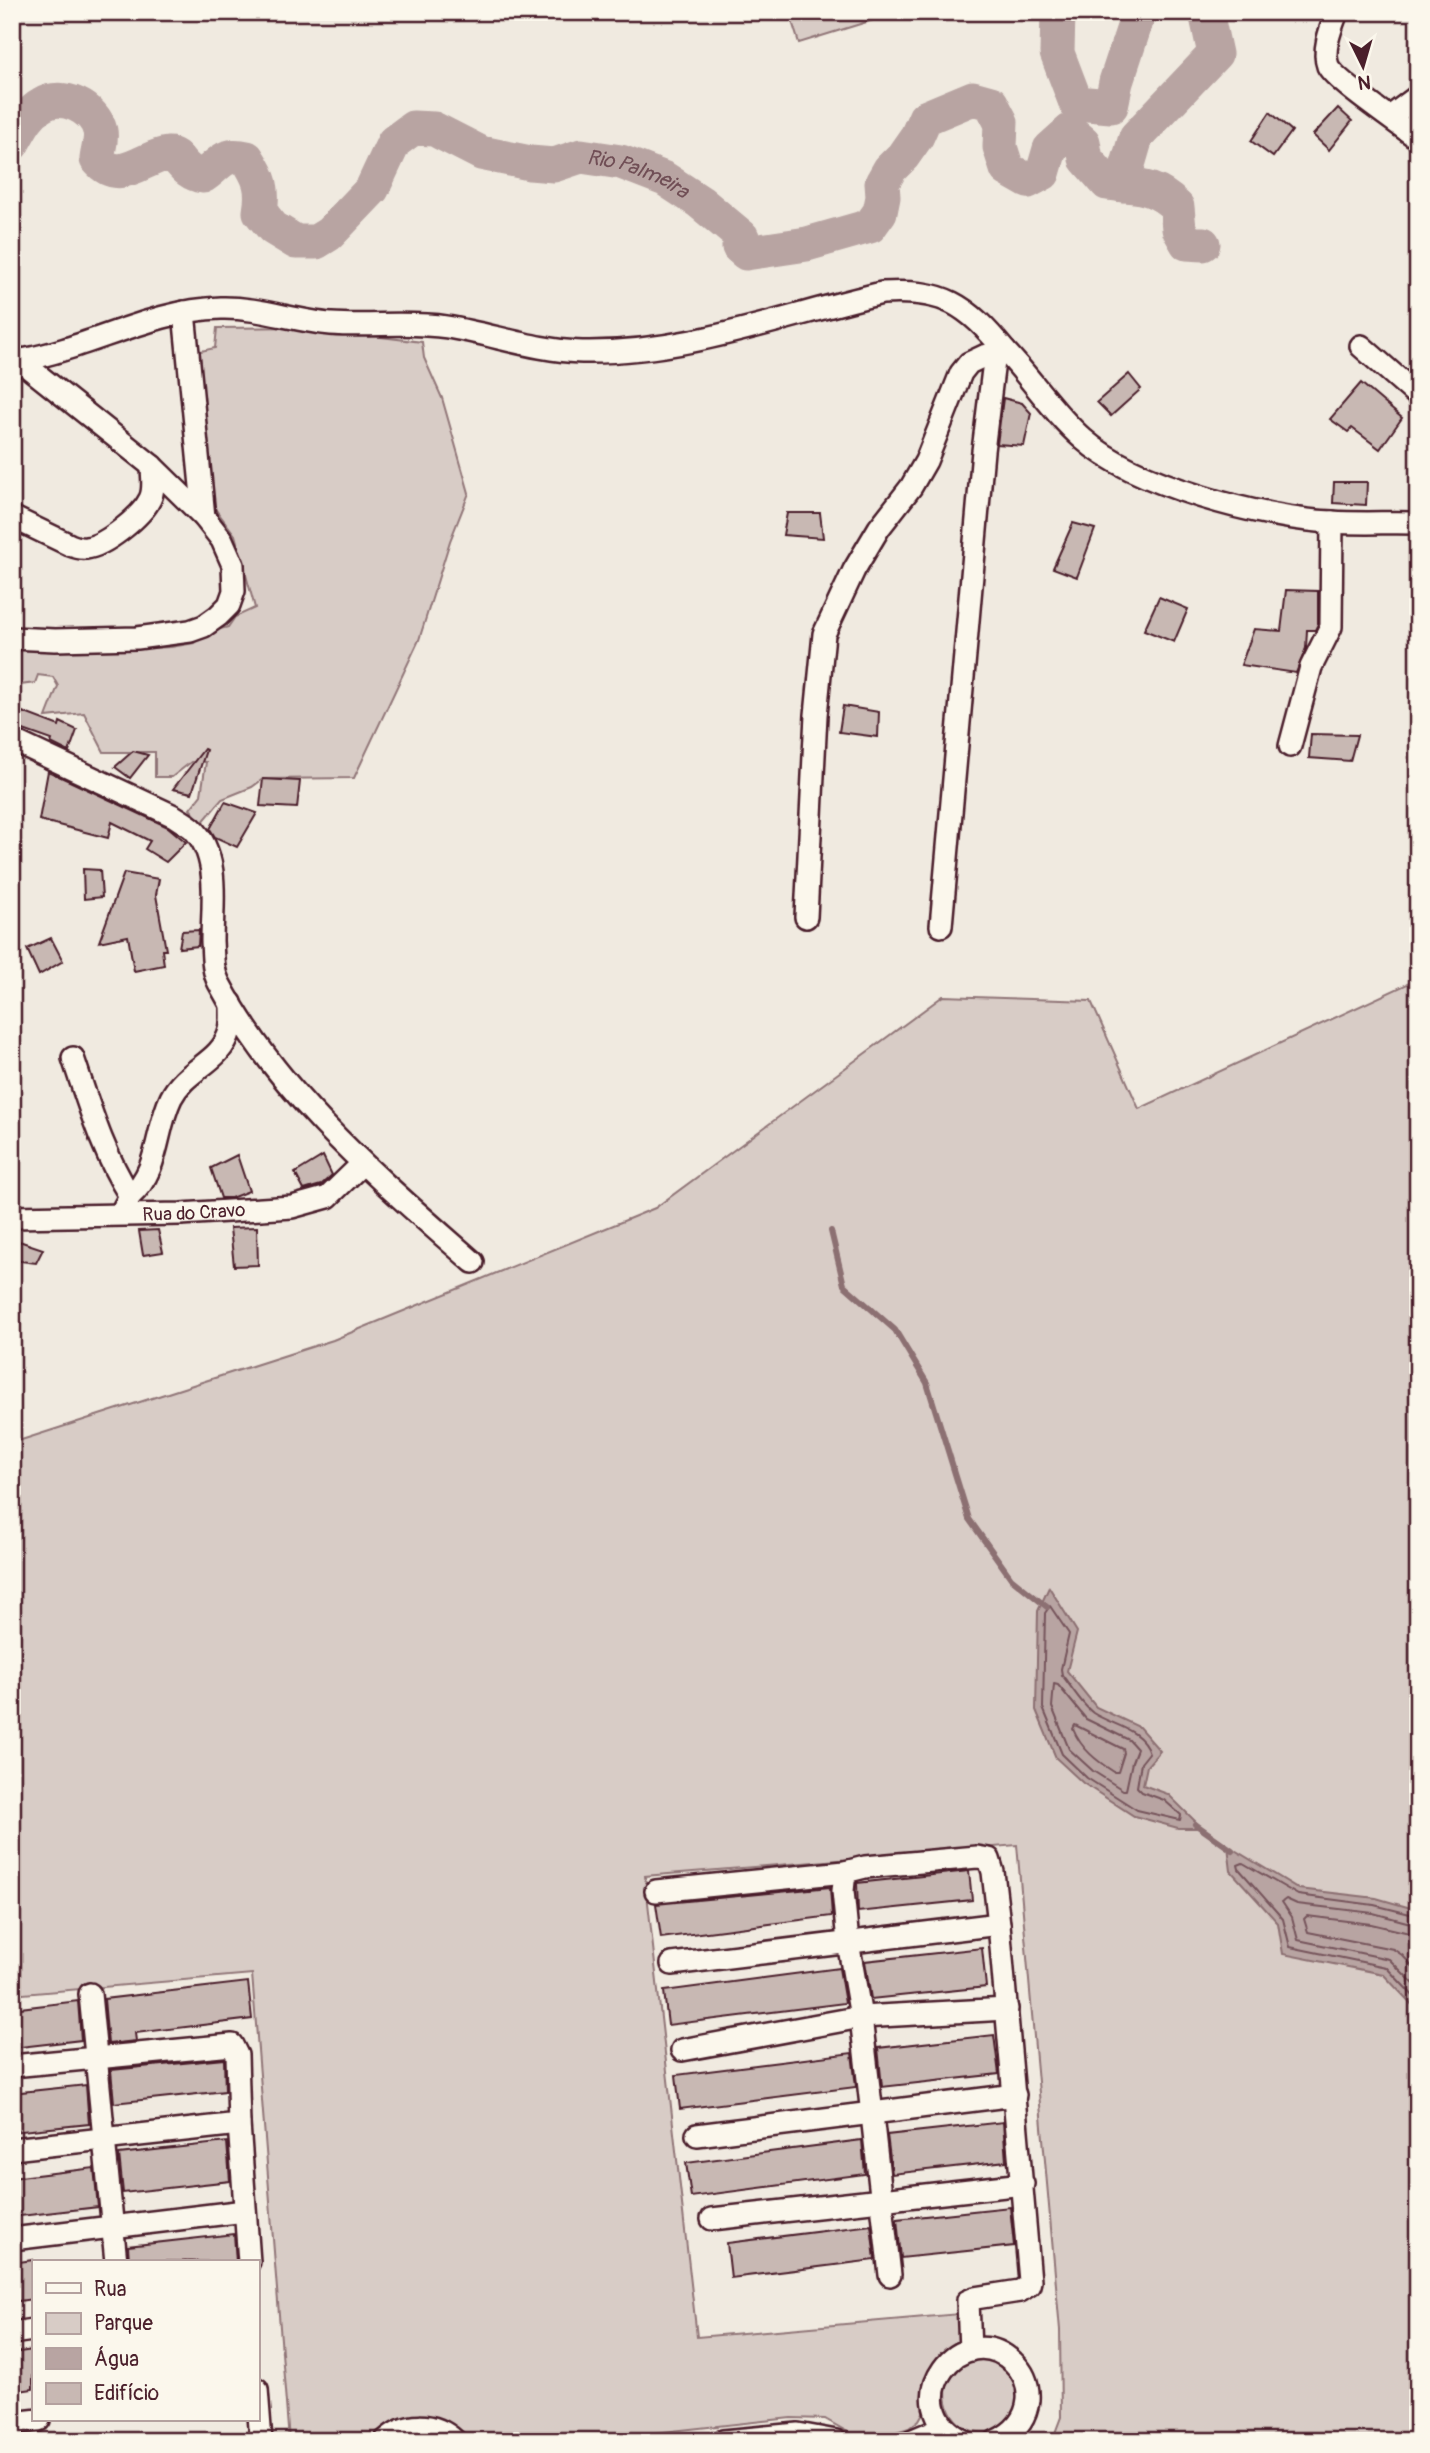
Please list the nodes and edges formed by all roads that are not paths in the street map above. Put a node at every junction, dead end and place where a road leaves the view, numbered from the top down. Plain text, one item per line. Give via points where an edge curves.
1 (1337, 12) edge
2 (1418, 96) edge
3 (1390, 117) junction
4 (1418, 139) edge
5 (184, 312) junction
6 (1361, 346) dead end
7 (1000, 352) junction
8 (17, 357) edge
9 (1418, 396) edge
10 (152, 466) junction
11 (12, 517) edge
12 (204, 517) junction
13 (1414, 519) edge
14 (1332, 523) junction
15 (12, 638) edge
16 (12, 740) edge
17 (1290, 746) dead end
18 (806, 916) dead end
19 (941, 926) dead end
20 (231, 1003) junction
21 (73, 1058) dead end
22 (362, 1164) junction
23 (125, 1205) junction
24 (12, 1217) edge
25 (473, 1262) dead end
26 (845, 1872) junction
27 (656, 1891) dead end
28 (999, 1924) junction
29 (848, 1942) junction
30 (673, 1964) dead end
31 (90, 1994) dead end
32 (1007, 2009) junction
33 (861, 2017) junction
34 (682, 2050) dead end
35 (96, 2057) junction
36 (12, 2066) edge
37 (1015, 2095) junction
38 (871, 2113) junction
39 (239, 2124) junction
40 (696, 2135) dead end
41 (103, 2139) junction
42 (12, 2149) edge
43 (1023, 2184) junction
44 (881, 2200) junction
45 (245, 2211) junction
46 (712, 2219) dead end
47 (112, 2227) junction
48 (12, 2239) edge
49 (116, 2260) edge
50 (249, 2260) edge
51 (890, 2275) dead end
52 (32, 2330) edge
53 (12, 2333) edge
54 (970, 2350) junction
55 (259, 2416) edge
56 (32, 2421) edge
57 (12, 2423) edge
58 (944, 2427) junction
59 (261, 2441) edge
60 (384, 2441) edge
61 (455, 2441) edge
62 (723, 2441) edge
63 (836, 2441) edge
64 (911, 2441) edge
65 (964, 2441) edge
66 (996, 2441) edge

1 - 3 street via 1328,42 1328,65 1344,84
2 - 3 street
3 - 4 street
5 - 7 street via 222,308 330,324 444,326 579,352 629,352 677,345 882,293 912,291 942,297 967,311
5 - 8 street via 66,350
5 - 12 street
6 - 9 street
7 - 14 street via 1084,440 1119,465 1232,505
7 - 18 street via 969,363 961,373 926,461 854,570 824,634
7 - 19 street via 980,478
8 - 10 street
10 - 11 street via 148,503 119,531 94,546 70,545
10 - 12 street
12 - 15 street via 233,565 234,591 229,605 204,626 137,638
13 - 14 street
14 - 17 street via 1331,627 1311,667
16 - 20 street via 193,829 211,865 213,961
20 - 22 street via 286,1080
20 - 23 street via 225,1046 178,1086 148,1176
21 - 23 street
22 - 23 street, Rua do Cravo via 328,1197 315,1202 181,1214
22 - 25 street
23 - 24 street, Rua do Cravo
26 - 27 street
26 - 28 street via 985,1857 992,1865
26 - 29 street
28 - 29 street
28 - 32 street
29 - 30 street
29 - 33 street
31 - 35 street
32 - 33 street
32 - 37 street
33 - 34 street
33 - 38 street
35 - 36 street
35 - 39 street via 232,2045 237,2055
35 - 41 street
37 - 38 street
37 - 43 street
38 - 40 street
38 - 44 street
39 - 41 street
39 - 45 street
41 - 42 street
41 - 47 street
43 - 44 street
43 - 54 street via 1030,2281 1020,2291 968,2301
44 - 46 street
44 - 51 street
45 - 47 street
45 - 50 street
47 - 48 street
47 - 49 street
52 - 53 street
54 - 58 street via 946,2363 938,2374 933,2401
54 - 66 street via 984,2349 1009,2358 1025,2379 1028,2392 1023,2418
55 - 59 street
56 - 57 street
58 - 64 street
58 - 65 street
60 - 61 street via 410,2426 424,2426
62 - 63 street via 798,2434

